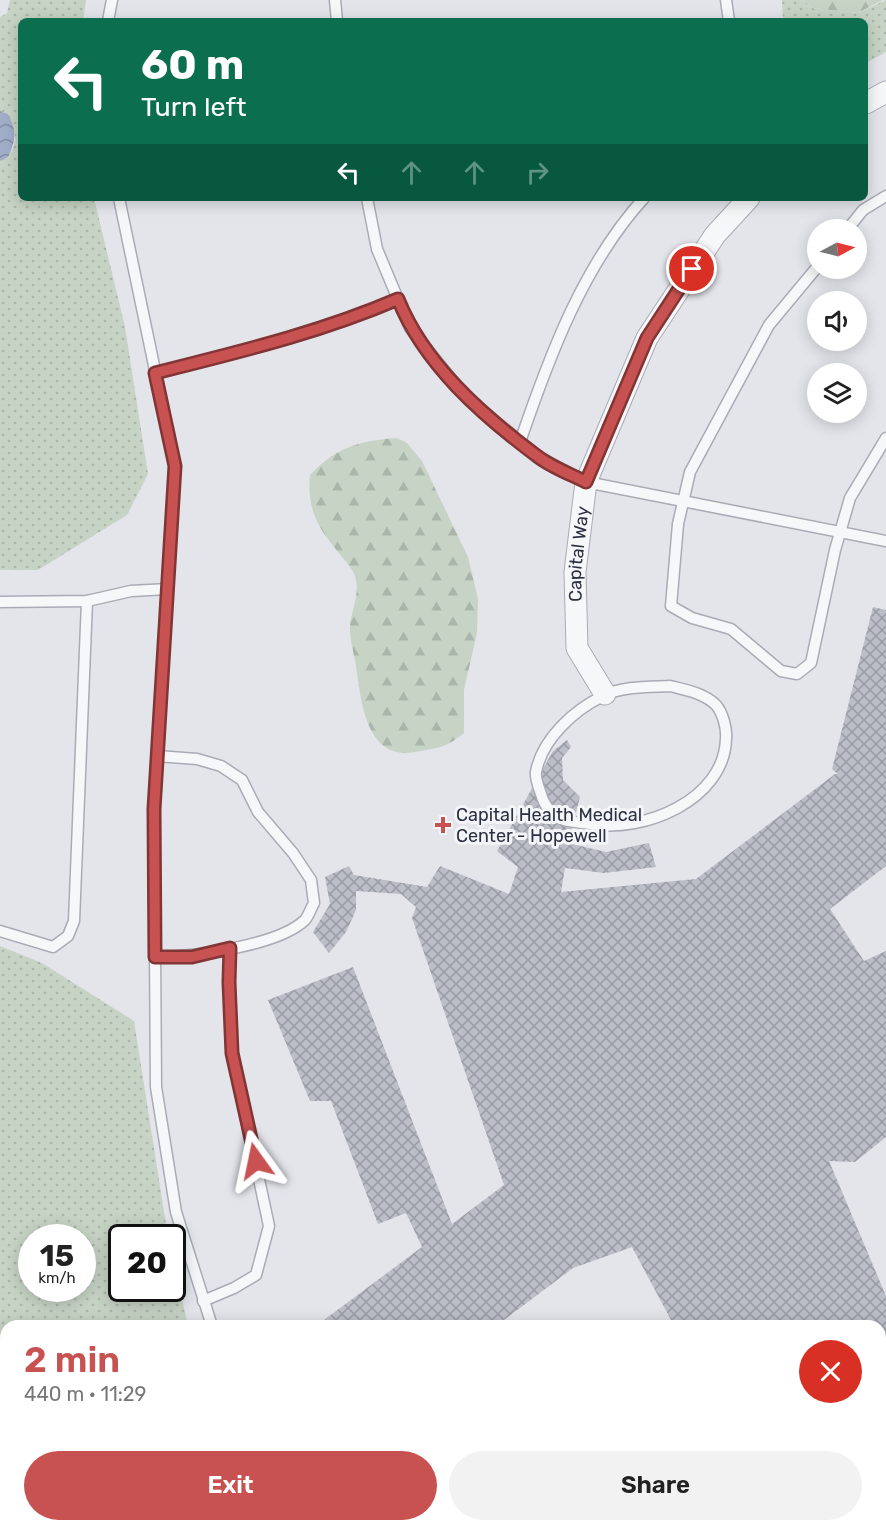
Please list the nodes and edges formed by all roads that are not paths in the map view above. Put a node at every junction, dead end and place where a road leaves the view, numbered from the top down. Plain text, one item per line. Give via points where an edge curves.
1 (112, 0) edge
2 (335, 0) edge
3 (726, 0) edge
4 (109, 18) edge
5 (337, 18) edge
6 (729, 18) edge
7 (886, 92) edge
8 (868, 102) edge
9 (886, 196) edge
10 (120, 201) edge
11 (368, 201) edge
12 (642, 201) edge
13 (745, 201) edge
14 (856, 219) edge
15 (807, 279) edge
16 (398, 299) junction
17 (155, 373) junction
18 (886, 438) edge
19 (520, 442) junction
20 (586, 482) junction
21 (682, 500) junction
22 (840, 532) junction
23 (886, 542) edge
24 (168, 589) junction
25 (0, 602) edge
26 (87, 602) junction
27 (604, 694) junction
28 (157, 756) junction
29 (0, 931) edge
30 (230, 948) junction
31 (155, 957) junction
32 (203, 1300) junction
33 (210, 1320) edge

1 - 4 lane
2 - 5 lane
3 - 6 lane
7 - 8 street
9 - 14 lane
10 - 17 lane
11 - 16 lane via 377,249
12 - 19 lane via 588,278 550,355
13 - 20 street, Capital Way via 715,235 647,338
15 - 21 lane via 769,325 690,472
16 - 17 lane via 281,342
16 - 19 lane via 410,328 466,397
17 - 24 lane via 175,466
18 - 22 lane via 850,498
19 - 20 lane via 539,458
20 - 21 lane
20 - 27 street, Capital Way via 575,572 577,648
21 - 22 lane
21 - 22 lane via 671,606 692,618 731,629 781,671 797,674 811,663
22 - 23 lane
24 - 26 lane via 131,591
24 - 28 lane
25 - 26 lane
26 - 29 lane via 74,921 68,936 53,947
27 - 27 lane via 573,715 545,747 535,774 544,806 562,819 621,826 648,821 676,809 700,792 726,755 727,729 717,706 699,694 670,686
28 - 30 lane via 221,765 242,780 258,812 311,880 314,903 304,920 282,933
28 - 31 lane
30 - 31 lane via 192,957
30 - 32 lane via 232,1053 269,1226 256,1275
31 - 32 lane via 156,1087 176,1212
32 - 33 lane

